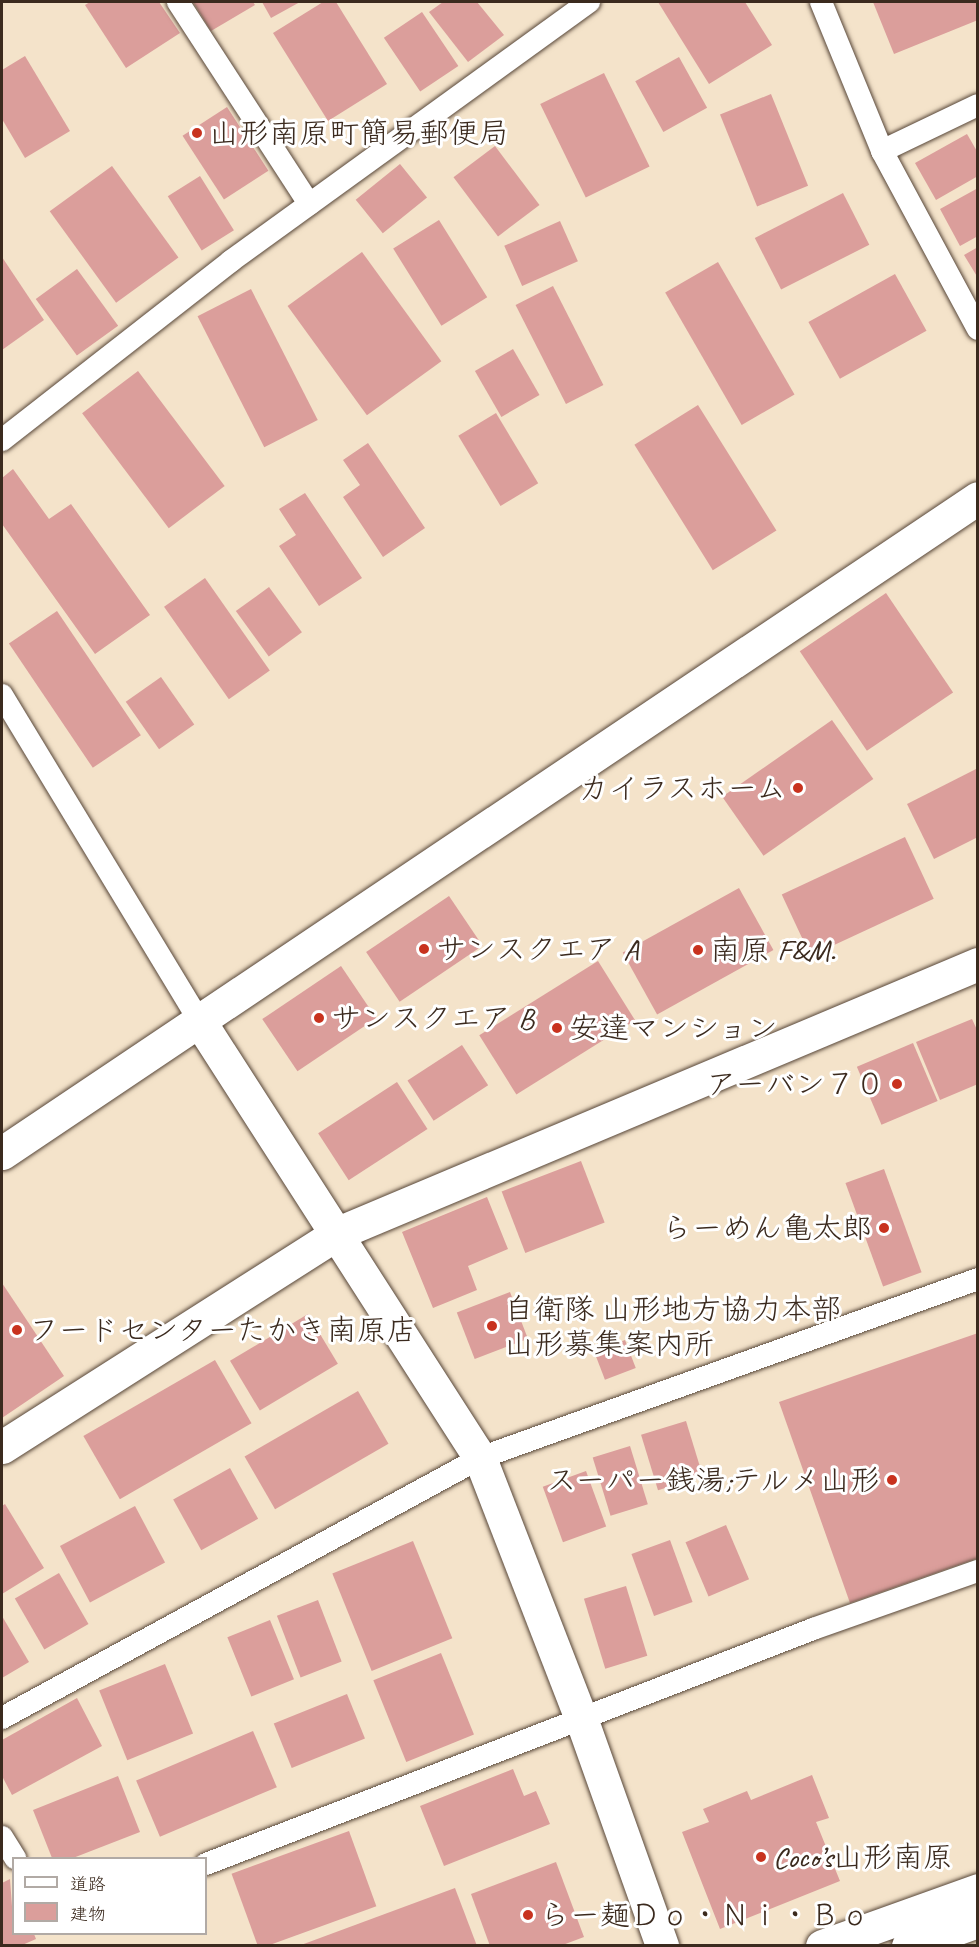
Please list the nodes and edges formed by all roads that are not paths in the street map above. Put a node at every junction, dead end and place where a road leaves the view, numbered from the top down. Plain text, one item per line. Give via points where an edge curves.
1 (178, 2) edge
2 (588, 2) edge
3 (821, 2) edge
4 (978, 105) edge
5 (882, 151) junction
6 (309, 204) junction
7 (978, 329) edge
8 (4, 432) edge
9 (978, 498) edge
10 (2, 695) edge
11 (978, 964) edge
12 (200, 1022) junction
13 (2, 1153) edge
14 (338, 1233) junction
15 (978, 1279) edge
16 (2, 1447) edge
17 (480, 1458) junction
18 (978, 1571) edge
19 (2, 1718) edge
20 (581, 1718) junction
21 (2, 1836) edge
22 (14, 1857) edge
23 (207, 1864) edge
24 (978, 1890) edge
25 (978, 1921) edge
26 (662, 1946) edge
27 (822, 1946) edge
28 (908, 1946) edge

1 - 6 lane
2 - 6 lane
3 - 5 lane
4 - 5 lane
5 - 7 lane
6 - 8 lane
9 - 12 main road
10 - 12 lane
11 - 14 main road
12 - 13 main road
12 - 14 main road
14 - 16 main road
14 - 17 main road
15 - 17 lane
17 - 19 lane
17 - 20 main road
18 - 20 lane
20 - 23 lane
20 - 26 main road
21 - 22 lane
24 - 27 main road
25 - 28 main road

